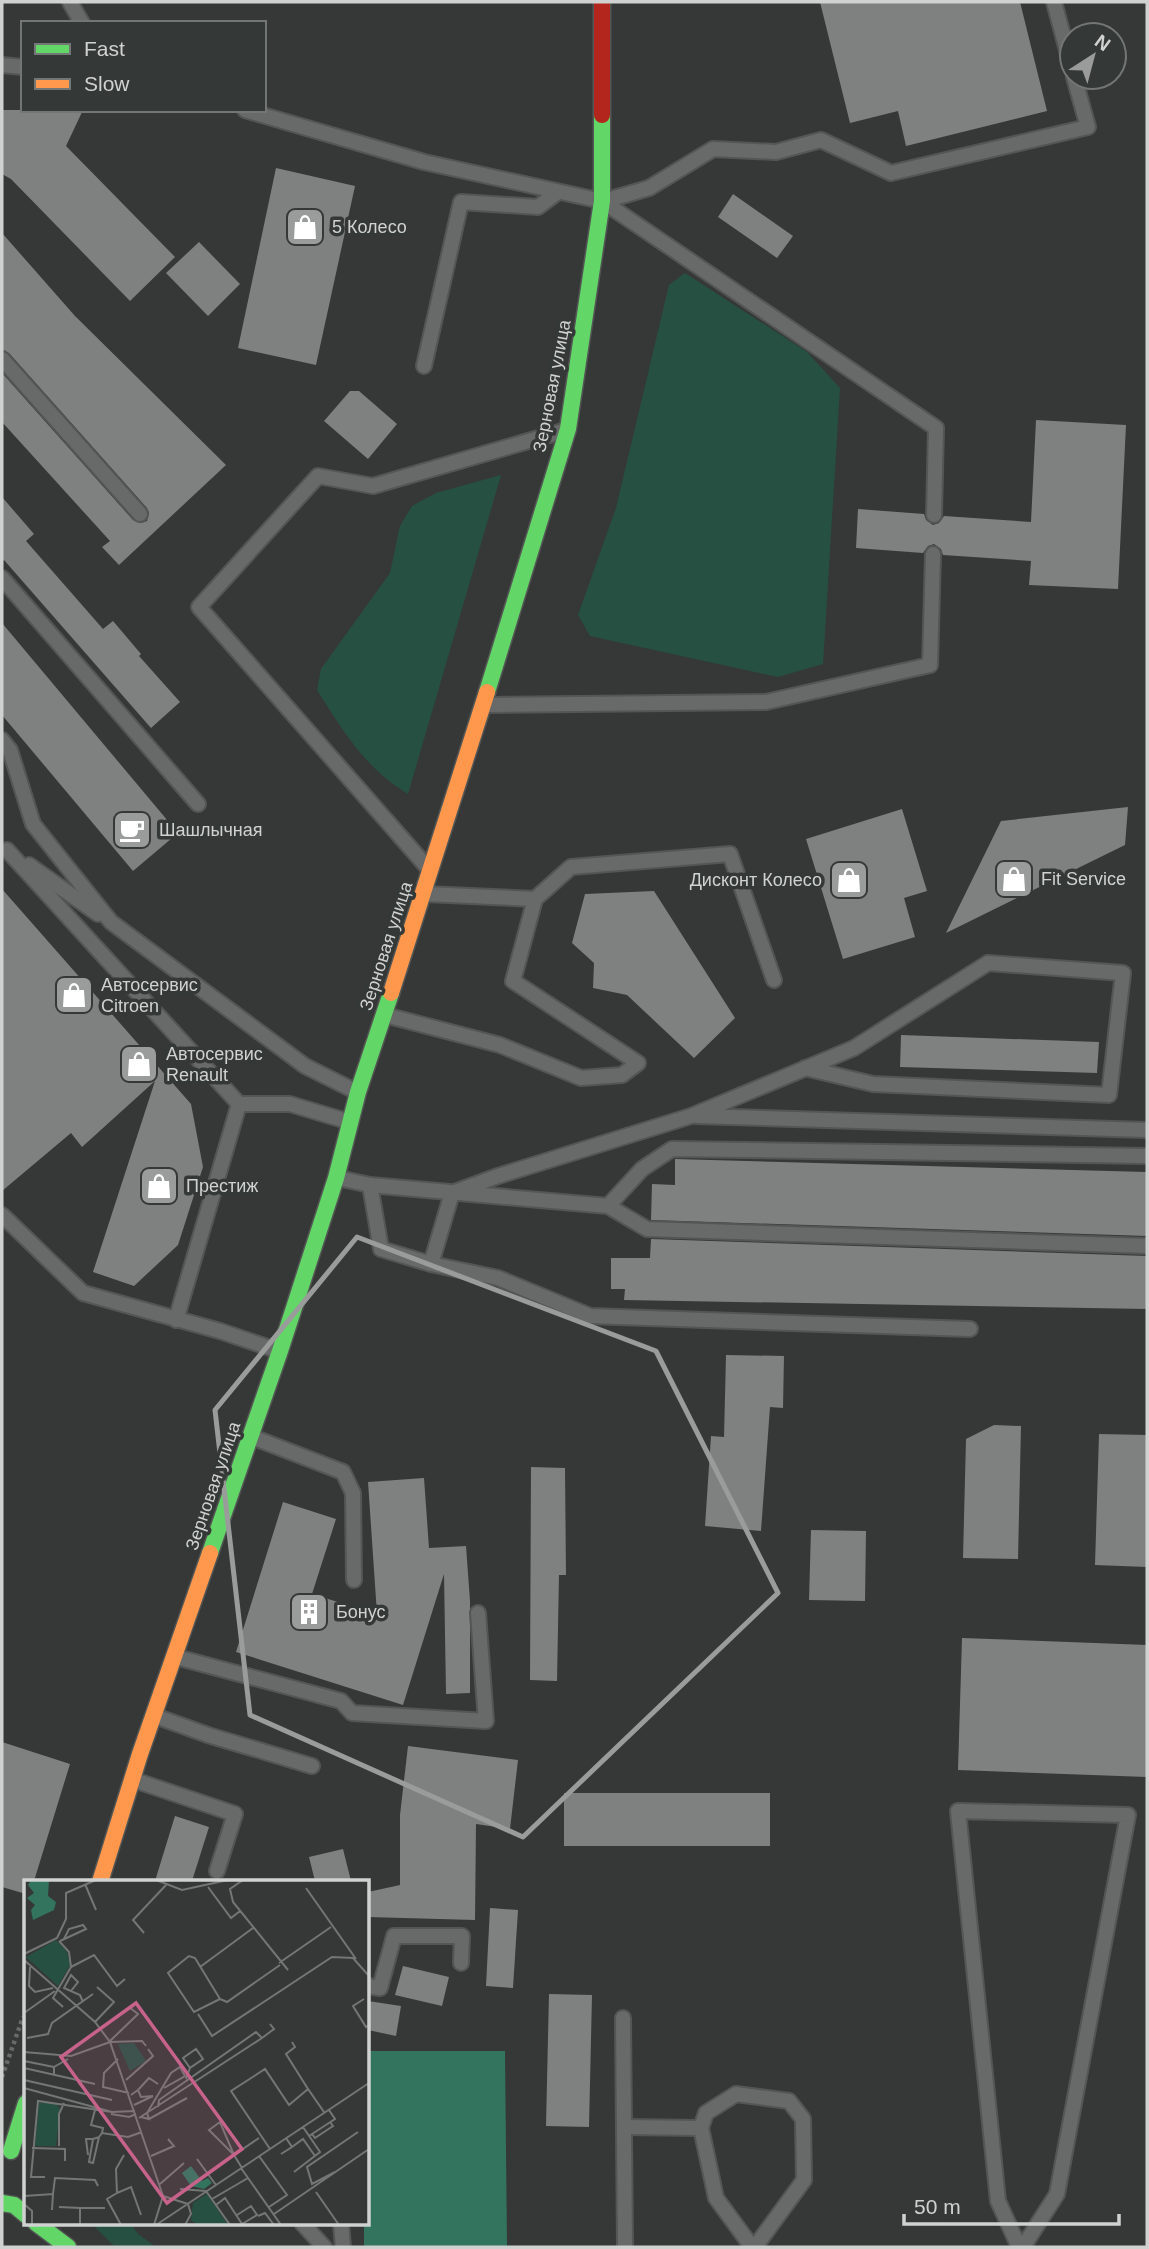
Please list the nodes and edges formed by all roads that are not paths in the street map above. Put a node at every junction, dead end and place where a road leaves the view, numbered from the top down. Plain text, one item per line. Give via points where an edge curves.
1 (70, 2) edge
2 (602, 2) edge
3 (1054, 2) edge
4 (81, 21) edge
5 (1059, 21) edge
6 (2, 65) edge
7 (21, 67) edge
8 (1078, 91) edge
9 (252, 112) edge
10 (558, 192) junction
11 (602, 201) junction
12 (2, 359) edge
13 (424, 366) dead end
14 (568, 429) junction
15 (140, 514) dead end
16 (934, 515) dead end
17 (933, 554) dead end
18 (2, 578) edge
19 (483, 705) junction
20 (2, 740) edge
21 (198, 804) dead end
22 (5, 847) edge
23 (431, 871) junction
24 (423, 894) junction
25 (535, 899) junction
26 (111, 922) junction
27 (774, 981) dead end
28 (384, 1015) junction
29 (805, 1068) junction
30 (358, 1093) junction
31 (239, 1104) junction
32 (691, 1115) junction
33 (351, 1122) junction
34 (1147, 1130) edge
35 (1147, 1156) edge
36 (336, 1178) junction
37 (370, 1185) junction
38 (452, 1193) junction
39 (608, 1206) junction
40 (2, 1215) edge
41 (1147, 1246) edge
42 (431, 1264) junction
43 (176, 1320) junction
44 (970, 1329) dead end
45 (280, 1352) junction
46 (251, 1436) junction
47 (354, 1580) dead end
48 (478, 1613) dead end
49 (174, 1656) junction
50 (154, 1716) junction
51 (312, 1766) dead end
52 (132, 1779) junction
53 (217, 1871) dead end
54 (100, 1880) edge
55 (461, 1964) dead end
56 (369, 1986) edge
57 (623, 2018) dead end
58 (23, 2126) edge
59 (624, 2127) junction
60 (701, 2128) junction
61 (6, 2154) edge
62 (21, 2168) dead end
63 (2, 2203) edge
64 (24, 2213) edge
65 (38, 2224) edge
66 (59, 2224) edge
67 (303, 2224) edge
68 (341, 2224) edge
69 (68, 2247) edge
70 (78, 2247) edge
71 (324, 2247) edge
72 (343, 2247) edge
73 (625, 2247) edge
74 (754, 2247) edge
75 (1021, 2247) edge

1 - 4 lane
2 - 11 main road, Зерновая улица
3 - 5 lane
6 - 7 lane
8 - 11 lane via 1088,127 891,173 821,140 776,152 713,149 649,188
9 - 10 lane via 424,162
10 - 11 lane
10 - 13 lane via 538,207 461,202
11 - 14 main road, Зерновая улица
11 - 16 lane via 936,428
12 - 15 lane
14 - 19 main road, Зерновая улица
14 - 23 lane via 373,486 318,476 199,607
17 - 19 lane via 930,665 766,702
18 - 21 lane
19 - 23 main road, Зерновая улица
20 - 26 lane via 10,750 33,824
22 - 26 lane
22 - 31 lane
23 - 24 main road, Зерновая улица
24 - 25 lane
24 - 28 main road, Зерновая улица
25 - 27 lane via 571,867 730,854
25 - 28 lane via 513,981 638,1063 622,1075 581,1078 500,1045
26 - 30 lane via 305,1066
28 - 30 main road, Зерновая улица
29 - 29 lane via 873,1084 1109,1095 1124,973 988,963 855,1048
29 - 32 lane
30 - 33 main road, Зерновая улица
31 - 33 lane via 290,1104
31 - 43 lane
32 - 34 lane
32 - 38 lane
33 - 36 main road, Зерновая улица
35 - 39 lane via 672,1149 642,1169
36 - 37 lane
36 - 45 main road, Зерновая улица
37 - 38 lane
37 - 42 lane via 382,1249
38 - 39 lane
38 - 42 lane
39 - 41 lane via 648,1229
40 - 43 lane via 83,1293
42 - 44 lane via 498,1278 590,1315
43 - 45 lane
45 - 46 main road, Зерновая улица
46 - 47 lane via 343,1472 353,1493
46 - 49 main road, Зерновая улица
48 - 49 lane via 486,1721 352,1713 341,1701
49 - 50 main road, Зерновая улица
50 - 51 lane
50 - 52 main road, Зерновая улица
52 - 53 lane via 235,1814
52 - 54 main road, Зерновая улица
55 - 56 lane via 462,1936 394,1936 380,1988
57 - 59 lane
58 - 61 main road
59 - 60 lane
59 - 73 lane
60 - 74 lane via 716,2198
60 - 74 lane via 706,2112 736,2094 789,2101 803,2119 804,2180
61 - 62 main road
63 - 64 main road
65 - 69 main road
66 - 70 main road
67 - 71 lane
68 - 72 lane
75 - 75 lane via 998,2201 958,1811 1128,1815 1057,2194

